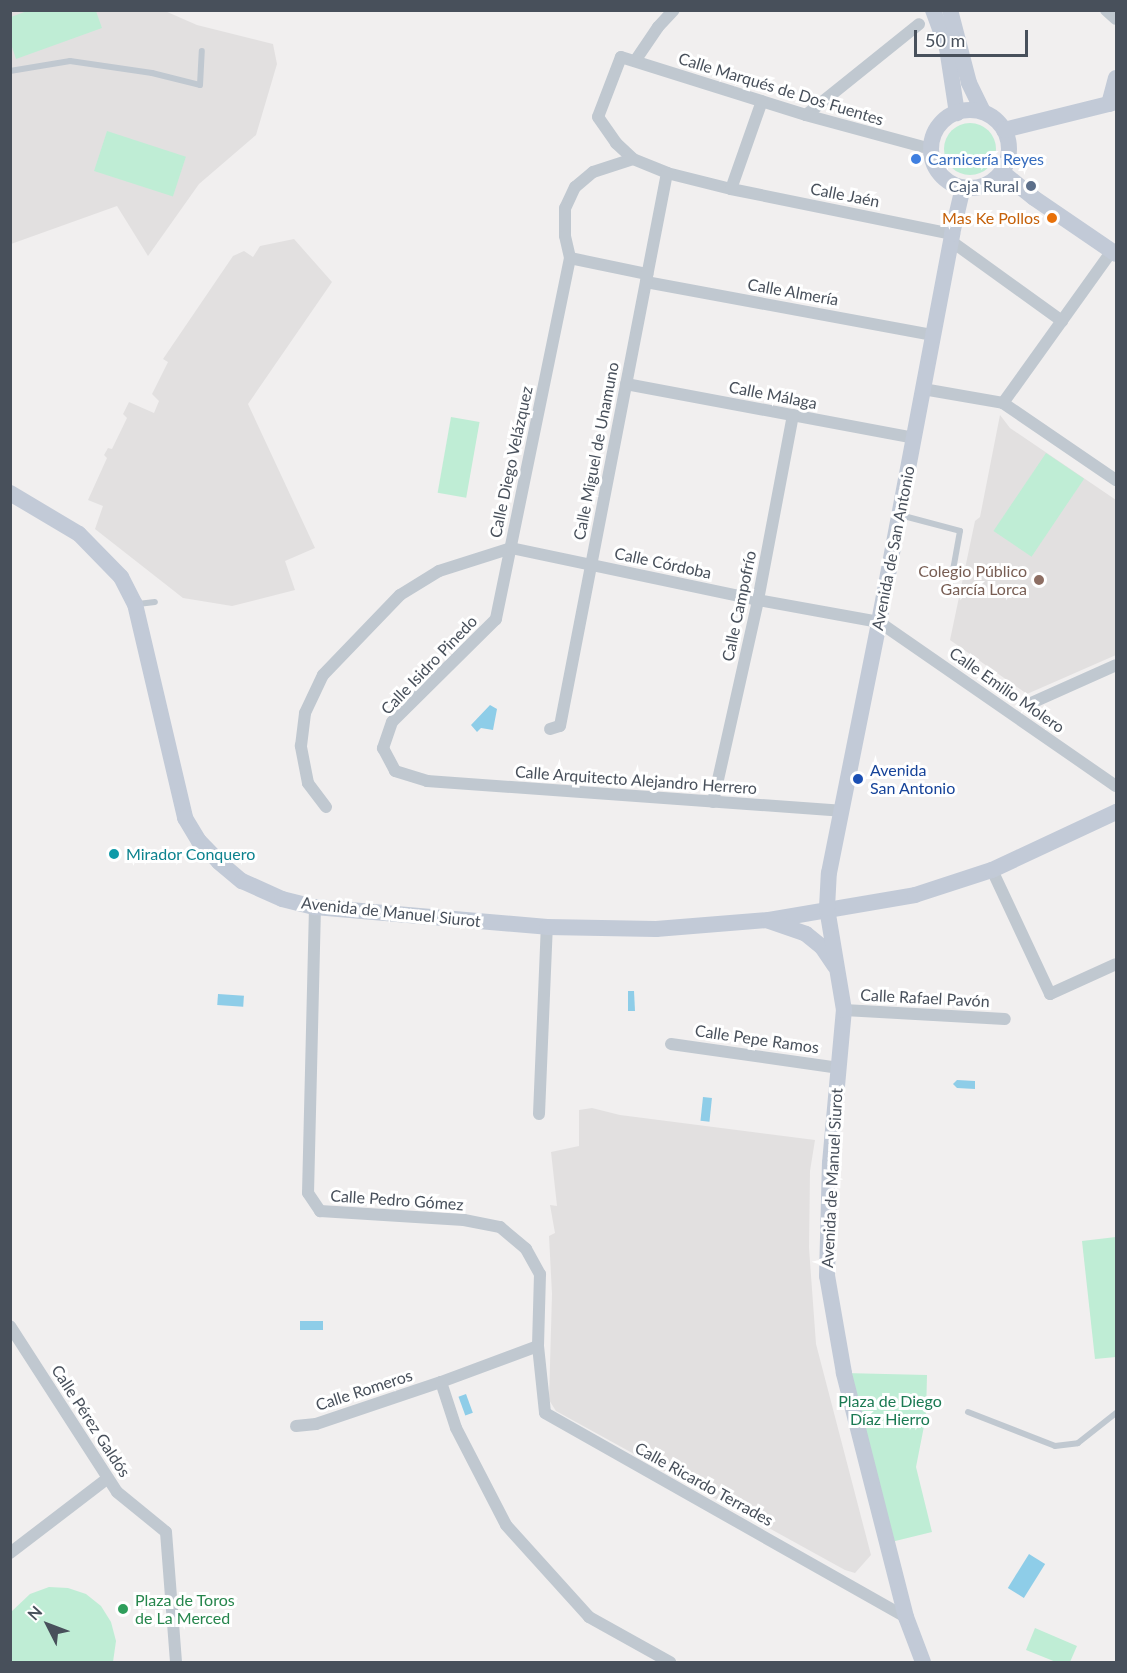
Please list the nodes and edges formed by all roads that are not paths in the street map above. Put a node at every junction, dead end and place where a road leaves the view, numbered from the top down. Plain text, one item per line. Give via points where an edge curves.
1 (674, 10) edge
2 (933, 10) edge
3 (950, 10) edge
4 (1106, 10) edge
5 (1116, 19) edge
6 (919, 24) dead end
7 (202, 51) dead end
8 (635, 61) junction
9 (10, 71) edge
10 (1116, 78) edge
11 (762, 101) junction
12 (1113, 103) edge
13 (983, 112) junction
14 (957, 113) junction
15 (806, 115) junction
16 (1004, 130) junction
17 (931, 149) junction
18 (633, 159) junction
19 (1002, 172) junction
20 (667, 173) junction
21 (963, 188) junction
22 (731, 189) junction
23 (951, 237) junction
24 (1114, 252) edge
25 (570, 258) junction
26 (646, 278) junction
27 (1062, 321) junction
28 (933, 335) junction
29 (626, 384) junction
30 (923, 388) junction
31 (1003, 404) junction
32 (793, 415) junction
33 (914, 438) junction
34 (1116, 480) edge
35 (10, 493) edge
36 (899, 515) junction
37 (511, 548) junction
38 (591, 564) junction
39 (949, 593) dead end
40 (758, 600) junction
41 (155, 602) dead end
42 (135, 604) junction
43 (879, 622) junction
44 (1116, 665) edge
45 (1029, 704) dead end
46 (550, 729) dead end
47 (427, 781) joint
48 (1116, 786) edge
49 (713, 802) junction
50 (326, 807) dead end
51 (842, 811) junction
52 (1116, 812) edge
53 (992, 870) junction
54 (315, 907) junction
55 (827, 908) junction
56 (769, 920) junction
57 (547, 927) junction
58 (1116, 964) edge
59 (838, 970) junction
60 (844, 1010) junction
61 (1005, 1019) dead end
62 (670, 1044) dead end
63 (839, 1068) junction
64 (539, 1114) dead end
65 (10, 1326) edge
66 (537, 1346) junction
67 (441, 1382) junction
68 (968, 1412) dead end
69 (1116, 1413) edge
70 (296, 1426) dead end
71 (108, 1478) junction
72 (10, 1553) edge
73 (906, 1617) junction
74 (176, 1662) edge
75 (670, 1662) edge
76 (923, 1662) edge

1 - 8 street
2 - 14 main road via 947,48
3 - 13 main road via 969,83
4 - 5 street
6 - 15 street
7 - 9 lane via 200,85 152,73 70,61
8 - 11 street, Calle Marqués de Dos Fuentes
8 - 18 street, Calle Marqués de Dos Fuentes via 621,57 598,117 609,136
10 - 12 main road
11 - 15 street, Calle Marqués de Dos Fuentes
11 - 22 street
12 - 16 main road
13 - 14 main road
13 - 16 main road
14 - 17 main road via 938,127
15 - 17 street, Calle Marqués de Dos Fuentes
16 - 19 main road via 1009,152
17 - 21 main road via 940,174
18 - 20 street, Calle Jaén
18 - 25 street, Calle Diego Velázquez via 593,172 575,187 565,208
19 - 21 main road via 984,185
19 - 24 main road
20 - 22 street, Calle Jaén
20 - 26 street, Calle Miguel de Unamuno
21 - 23 main road, Avenida de San Antonio
22 - 23 street, Calle Jaén
23 - 27 street
23 - 28 main road, Avenida de San Antonio
24 - 27 street
25 - 26 street, Calle Almería
25 - 37 street, Calle Diego Velázquez
26 - 28 street, Calle Almería
26 - 29 street, Calle Miguel de Unamuno
27 - 31 street
28 - 30 main road, Avenida de San Antonio
29 - 32 street, Calle Málaga
29 - 38 street, Calle Miguel de Unamuno
30 - 31 street
30 - 33 main road, Avenida de San Antonio
31 - 34 street
32 - 33 street, Calle Málaga
32 - 40 street, Calle Campofrío
33 - 36 main road, Avenida de San Antonio
35 - 42 main road, Avenida de Manuel Siurot via 79,534 121,577
36 - 39 lane via 960,531
36 - 43 main road, Avenida de San Antonio
37 - 38 street, Calle Córdoba
37 - 47 street, Calle Isidro Pinedo via 496,620 392,722 383,748 395,771
37 - 50 street, Calle Diego Velázquez via 439,572 400,595 323,675 304,713 302,746 308,783
38 - 40 street, Calle Córdoba
38 - 46 street, Calle Miguel de Unamuno via 560,726
40 - 43 street, Calle Córdoba
40 - 49 street, Calle Campofrío
41 - 42 lane
42 - 54 main road, Avenida de Manuel Siurot via 185,818 199,841 242,881 273,896
43 - 48 street, Calle Emilio Molero
43 - 51 main road, Avenida de San Antonio
44 - 45 street
47 - 49 street, Calle Arquitecto Alejandro Herrero
49 - 51 street, Calle Arquitecto Alejandro Herrero
51 - 55 main road, Avenida de San Antonio via 829,873
52 - 53 main road
53 - 55 main road via 915,895
53 - 58 street via 1050,994
54 - 57 main road, Avenida de Manuel Siurot
54 - 66 street, Calle Pedro Gómez via 308,1193 320,1211 464,1220 500,1227 526,1249 540,1274
55 - 56 main road, Avenida de Manuel Siurot
55 - 59 main road, Avenida de Manuel Siurot
56 - 57 main road, Avenida de Manuel Siurot via 656,929
56 - 59 main road, Avenida de Manuel Siurot via 806,934 822,947
57 - 64 street
59 - 60 main road, Avenida de Manuel Siurot
60 - 61 street, Calle Rafael Pavón
60 - 63 main road, Avenida de Manuel Siurot
62 - 63 street, Calle Pepe Ramos
63 - 73 main road, Avenida de Manuel Siurot via 827,1215 827,1276 839,1351
65 - 71 street, Calle Pérez Galdós
66 - 67 street, Calle Romeros
66 - 73 street, Calle Ricardo Terrades via 545,1413
67 - 70 street, Calle Romeros via 316,1424
67 - 75 street via 456,1428 506,1525 589,1617
68 - 69 lane via 1055,1446 1078,1443
71 - 72 street
71 - 74 street, Calle Pérez Galdós via 117,1492 166,1532
73 - 76 main road, Avenida de Manuel Siurot

